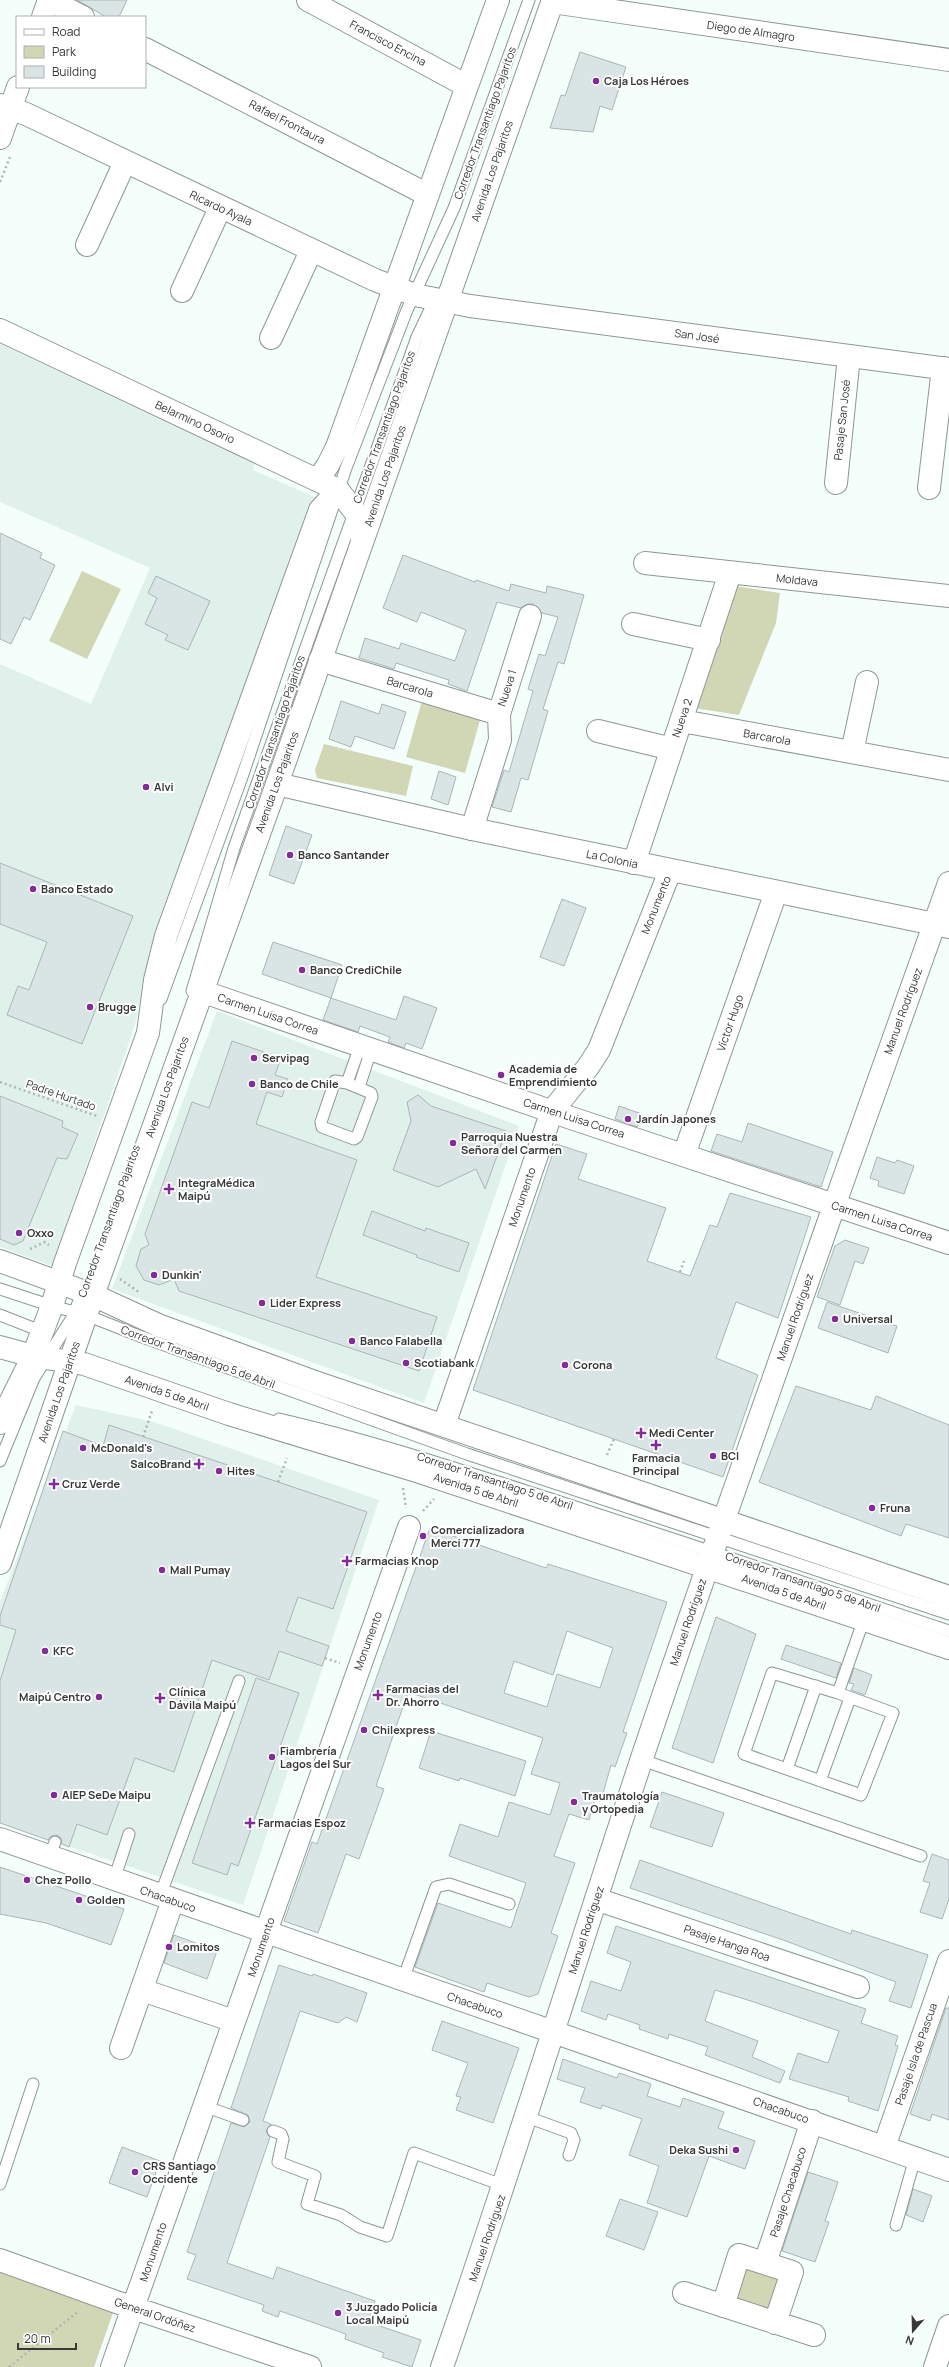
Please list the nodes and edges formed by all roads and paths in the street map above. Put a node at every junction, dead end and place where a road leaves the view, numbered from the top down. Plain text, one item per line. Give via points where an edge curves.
1 (49, 0) edge
2 (308, 0) edge
3 (498, 0) edge
4 (529, 0) edge
5 (550, 1) edge
6 (43, 16) edge
7 (81, 16) edge
8 (146, 50) edge
9 (949, 60) edge
10 (467, 86) junction
11 (17, 88) edge
12 (5, 106) edge
13 (0, 138) edge
14 (125, 162) junction
15 (428, 195) junction
16 (220, 208) junction
17 (87, 245) dead end
18 (311, 251) junction
19 (182, 291) dead end
20 (423, 297) junction
21 (0, 330) edge
22 (271, 338) dead end
23 (849, 356) junction
24 (946, 368) edge
25 (318, 480) junction
26 (836, 484) dead end
27 (929, 488) dead end
28 (338, 490) junction
29 (354, 510) junction
30 (362, 541) junction
31 (645, 562) dead end
32 (730, 573) junction
33 (949, 596) edge
34 (530, 616) dead end
35 (633, 624) dead end
36 (708, 640) junction
37 (320, 660) junction
38 (867, 682) dead end
39 (499, 714) junction
40 (682, 721) junction
41 (598, 731) dead end
42 (672, 749) junction
43 (852, 752) junction
44 (949, 770) edge
45 (277, 784) junction
46 (472, 829) junction
47 (634, 863) junction
48 (670, 871) junction
49 (949, 883) edge
50 (776, 892) junction
51 (942, 925) edge
52 (201, 991) junction
53 (365, 1048) junction
54 (0, 1082) edge
55 (347, 1083) junction
56 (359, 1087) junction
57 (552, 1111) junction
58 (116, 1122) junction
59 (684, 1154) junction
60 (834, 1206) junction
61 (949, 1243) edge
62 (0, 1261) edge
63 (684, 1261) dead end
64 (680, 1272) dead end
65 (58, 1283) junction
66 (0, 1289) edge
67 (52, 1306) junction
68 (82, 1306) junction
69 (0, 1316) edge
70 (61, 1345) junction
71 (0, 1347) edge
72 (40, 1357) junction
73 (152, 1411) dead end
74 (0, 1423) edge
75 (444, 1425) junction
76 (143, 1437) dead end
77 (614, 1439) dead end
78 (468, 1454) junction
79 (607, 1455) dead end
80 (287, 1458) dead end
81 (0, 1461) edge
82 (278, 1482) dead end
83 (409, 1527) dead end
84 (715, 1544) junction
85 (0, 1563) edge
86 (944, 1604) edge
87 (864, 1619) junction
88 (949, 1631) edge
89 (929, 1633) junction
90 (949, 1648) edge
91 (239, 1681) dead end
92 (816, 1686) junction
93 (838, 1693) junction
94 (850, 1698) junction
95 (642, 1760) junction
96 (787, 1769) junction
97 (820, 1781) junction
98 (129, 1834) dead end
99 (0, 1839) edge
100 (921, 1856) dead end
101 (114, 1880) junction
102 (166, 1898) junction
103 (596, 1899) junction
104 (509, 1904) dead end
105 (266, 1932) junction
106 (949, 1961) edge
107 (403, 1980) junction
108 (858, 1987) dead end
109 (142, 1990) junction
110 (234, 2021) junction
111 (553, 2032) junction
112 (121, 2048) dead end
113 (33, 2084) dead end
114 (204, 2106) junction
115 (527, 2117) junction
116 (243, 2120) dead end
117 (812, 2121) junction
118 (273, 2131) dead end
119 (884, 2147) junction
120 (569, 2155) dead end
121 (915, 2158) junction
122 (949, 2170) edge
123 (0, 2184) edge
124 (505, 2186) junction
125 (896, 2225) dead end
126 (0, 2260) edge
127 (765, 2263) junction
128 (684, 2293) dead end
129 (85, 2306) dead end
130 (722, 2306) junction
131 (133, 2308) junction
132 (775, 2323) junction
133 (949, 2326) edge
134 (814, 2335) dead end
135 (266, 2360) edge
136 (9, 2367) edge
137 (112, 2367) edge
138 (310, 2367) edge
139 (442, 2367) edge
140 (935, 2367) edge

1 - 6 street
1 - 7 street
2 - 10 street, Francisco Encina
3 - 10 street, Avenida Los Pajaritos
4 - 20 lane, Corredor Transantiago Pajaritos
5 - 9 street, Diego de Almagro
5 - 20 street, Avenida Los Pajaritos
8 - 15 street, Rafael Frontaura
10 - 15 street, Avenida Los Pajaritos
11 - 12 street
12 - 13 street
12 - 14 street, Ricardo Ayala
14 - 16 street, Ricardo Ayala
14 - 17 street
15 - 20 street, Avenida Los Pajaritos
16 - 18 street, Ricardo Ayala
16 - 19 street
18 - 20 street, Ricardo Ayala
18 - 22 street
20 - 23 street, San José
20 - 25 street, Avenida Los Pajaritos
20 - 28 lane, Corredor Transantiago Pajaritos via 393,344
20 - 29 lane, Corredor Transantiago Pajaritos via 416,337
20 - 30 street, Avenida Los Pajaritos
21 - 25 street, Belarmino Osorio
23 - 24 street, San José
23 - 26 street, Pasaje San José
24 - 27 street
25 - 28 street, Belarmino Osorio
28 - 29 street, Belarmino Osorio
28 - 58 street, Avenida Los Pajaritos via 320,510 166,936 155,980 148,1033
29 - 30 street, Belarmino Osorio via 360,521
29 - 68 lane, Corredor Transantiago Pajaritos via 234,848 174,1042
30 - 37 street, Avenida Los Pajaritos
31 - 32 street, Moldava
32 - 33 street, Moldava
32 - 36 street, Nueva 2
34 - 39 street, Nueva 1
35 - 36 street
36 - 40 street, Nueva 2
37 - 39 street, Barcarola
37 - 45 street, Avenida Los Pajaritos
38 - 43 street
39 - 46 street, Nueva 1 via 500,740
40 - 42 street, Nueva 2
40 - 43 street, Barcarola
41 - 42 street
42 - 47 street, Nueva 2
43 - 44 street, Barcarola
45 - 46 street, La Colonia
45 - 52 street, Avenida Los Pajaritos
46 - 47 street, La Colonia
47 - 48 street, La Colonia
48 - 50 street, La Colonia
48 - 57 street, Monumento via 599,1050
49 - 51 street, Manuel Rodríguez
50 - 51 street, La Colonia
50 - 59 street, Víctor Hugo
51 - 60 street, Manuel Rodríguez
52 - 53 street, Carmen Luisa Correa
52 - 68 street, Avenida Los Pajaritos
53 - 55 lane
53 - 56 lane
53 - 57 street, Carmen Luisa Correa
54 - 58 path, Padre Hurtado
55 - 56 lane
55 - 56 lane via 336,1081 321,1122 322,1127 354,1139 372,1097 368,1091
57 - 59 street, Carmen Luisa Correa
57 - 75 street, Monumento
58 - 65 street, Avenida Los Pajaritos
59 - 60 street, Carmen Luisa Correa
60 - 61 street, Carmen Luisa Correa
60 - 84 street, Manuel Rodríguez
62 - 65 street, Avenida 5 de Abril
63 - 64 path
65 - 67 street, Avenida Los Pajaritos
65 - 68 street, Avenida 5 de Abril
66 - 67 lane, Corredor Transantiago 5 de Abril
67 - 68 lane, Corredor Transantiago 5 de Abril
67 - 70 street, Avenida Los Pajaritos
68 - 70 street, Avenida Los Pajaritos
68 - 70 lane
68 - 75 street, Avenida 5 de Abril via 158,1325
68 - 78 lane, Corredor Transantiago 5 de Abril via 142,1338
69 - 70 lane
70 - 72 street, Avenida 5 de Abril
70 - 72 street, Avenida Los Pajaritos
70 - 84 street, Avenida 5 de Abril via 84,1364 229,1414 420,1472
70 - 85 street, Avenida Los Pajaritos
71 - 72 street, Avenida 5 de Abril
72 - 74 street, Avenida Los Pajaritos
72 - 81 lane
73 - 76 path
75 - 78 lane, Corredor Transantiago 5 de Abril
75 - 84 street, Avenida 5 de Abril
77 - 79 path
78 - 84 lane, Corredor Transantiago 5 de Abril
80 - 82 path
83 - 105 street, Monumento
84 - 86 street, Avenida 5 de Abril
84 - 87 street, Avenida 5 de Abril
84 - 89 lane, Corredor Transantiago 5 de Abril
84 - 95 street, Manuel Rodríguez
86 - 89 lane
87 - 89 street, Avenida 5 de Abril
87 - 93 lane
88 - 89 lane, Corredor Transantiago 5 de Abril
89 - 90 street, Avenida 5 de Abril
91 - 102 lane
92 - 93 lane
92 - 96 lane
92 - 96 lane via 772,1673 744,1754
93 - 94 lane
94 - 97 lane
94 - 97 lane via 893,1713 861,1795
95 - 100 lane
95 - 103 street, Manuel Rodríguez
96 - 97 lane
98 - 101 lane
99 - 101 street, Chacabuco via 52,1849
101 - 102 street, Chacabuco
102 - 105 street, Chacabuco
102 - 109 street
103 - 108 street, Pasaje Hanga Roa
103 - 111 street, Manuel Rodríguez
104 - 107 lane via 449,1884 436,1887
105 - 107 street, Chacabuco
105 - 110 street, Monumento
106 - 119 street, Pasaje Isla de Pascua
107 - 111 street, Chacabuco
109 - 110 street
109 - 112 street
110 - 114 street, Monumento
111 - 115 street, Manuel Rodríguez
111 - 117 street, Chacabuco
113 - 123 lane
114 - 116 lane
114 - 131 street, Monumento
115 - 120 lane via 571,2133 574,2140
115 - 124 street, Manuel Rodríguez
117 - 119 street, Chacabuco
117 - 127 street, Pasaje Chacabuco
118 - 124 lane via 283,2138 278,2162 315,2176 307,2204 341,2215 360,2227 387,2236 414,2154
119 - 121 street, Chacabuco
121 - 122 street, Chacabuco
121 - 125 lane
124 - 139 street, Manuel Rodríguez
126 - 131 street, General Ordóñez
127 - 130 street via 739,2255
127 - 132 street via 792,2272
128 - 130 street
129 - 136 path
130 - 132 street
131 - 135 street, General Ordóñez
131 - 137 street, Monumento
132 - 134 street
133 - 140 street
135 - 138 street, General Ordóñez

